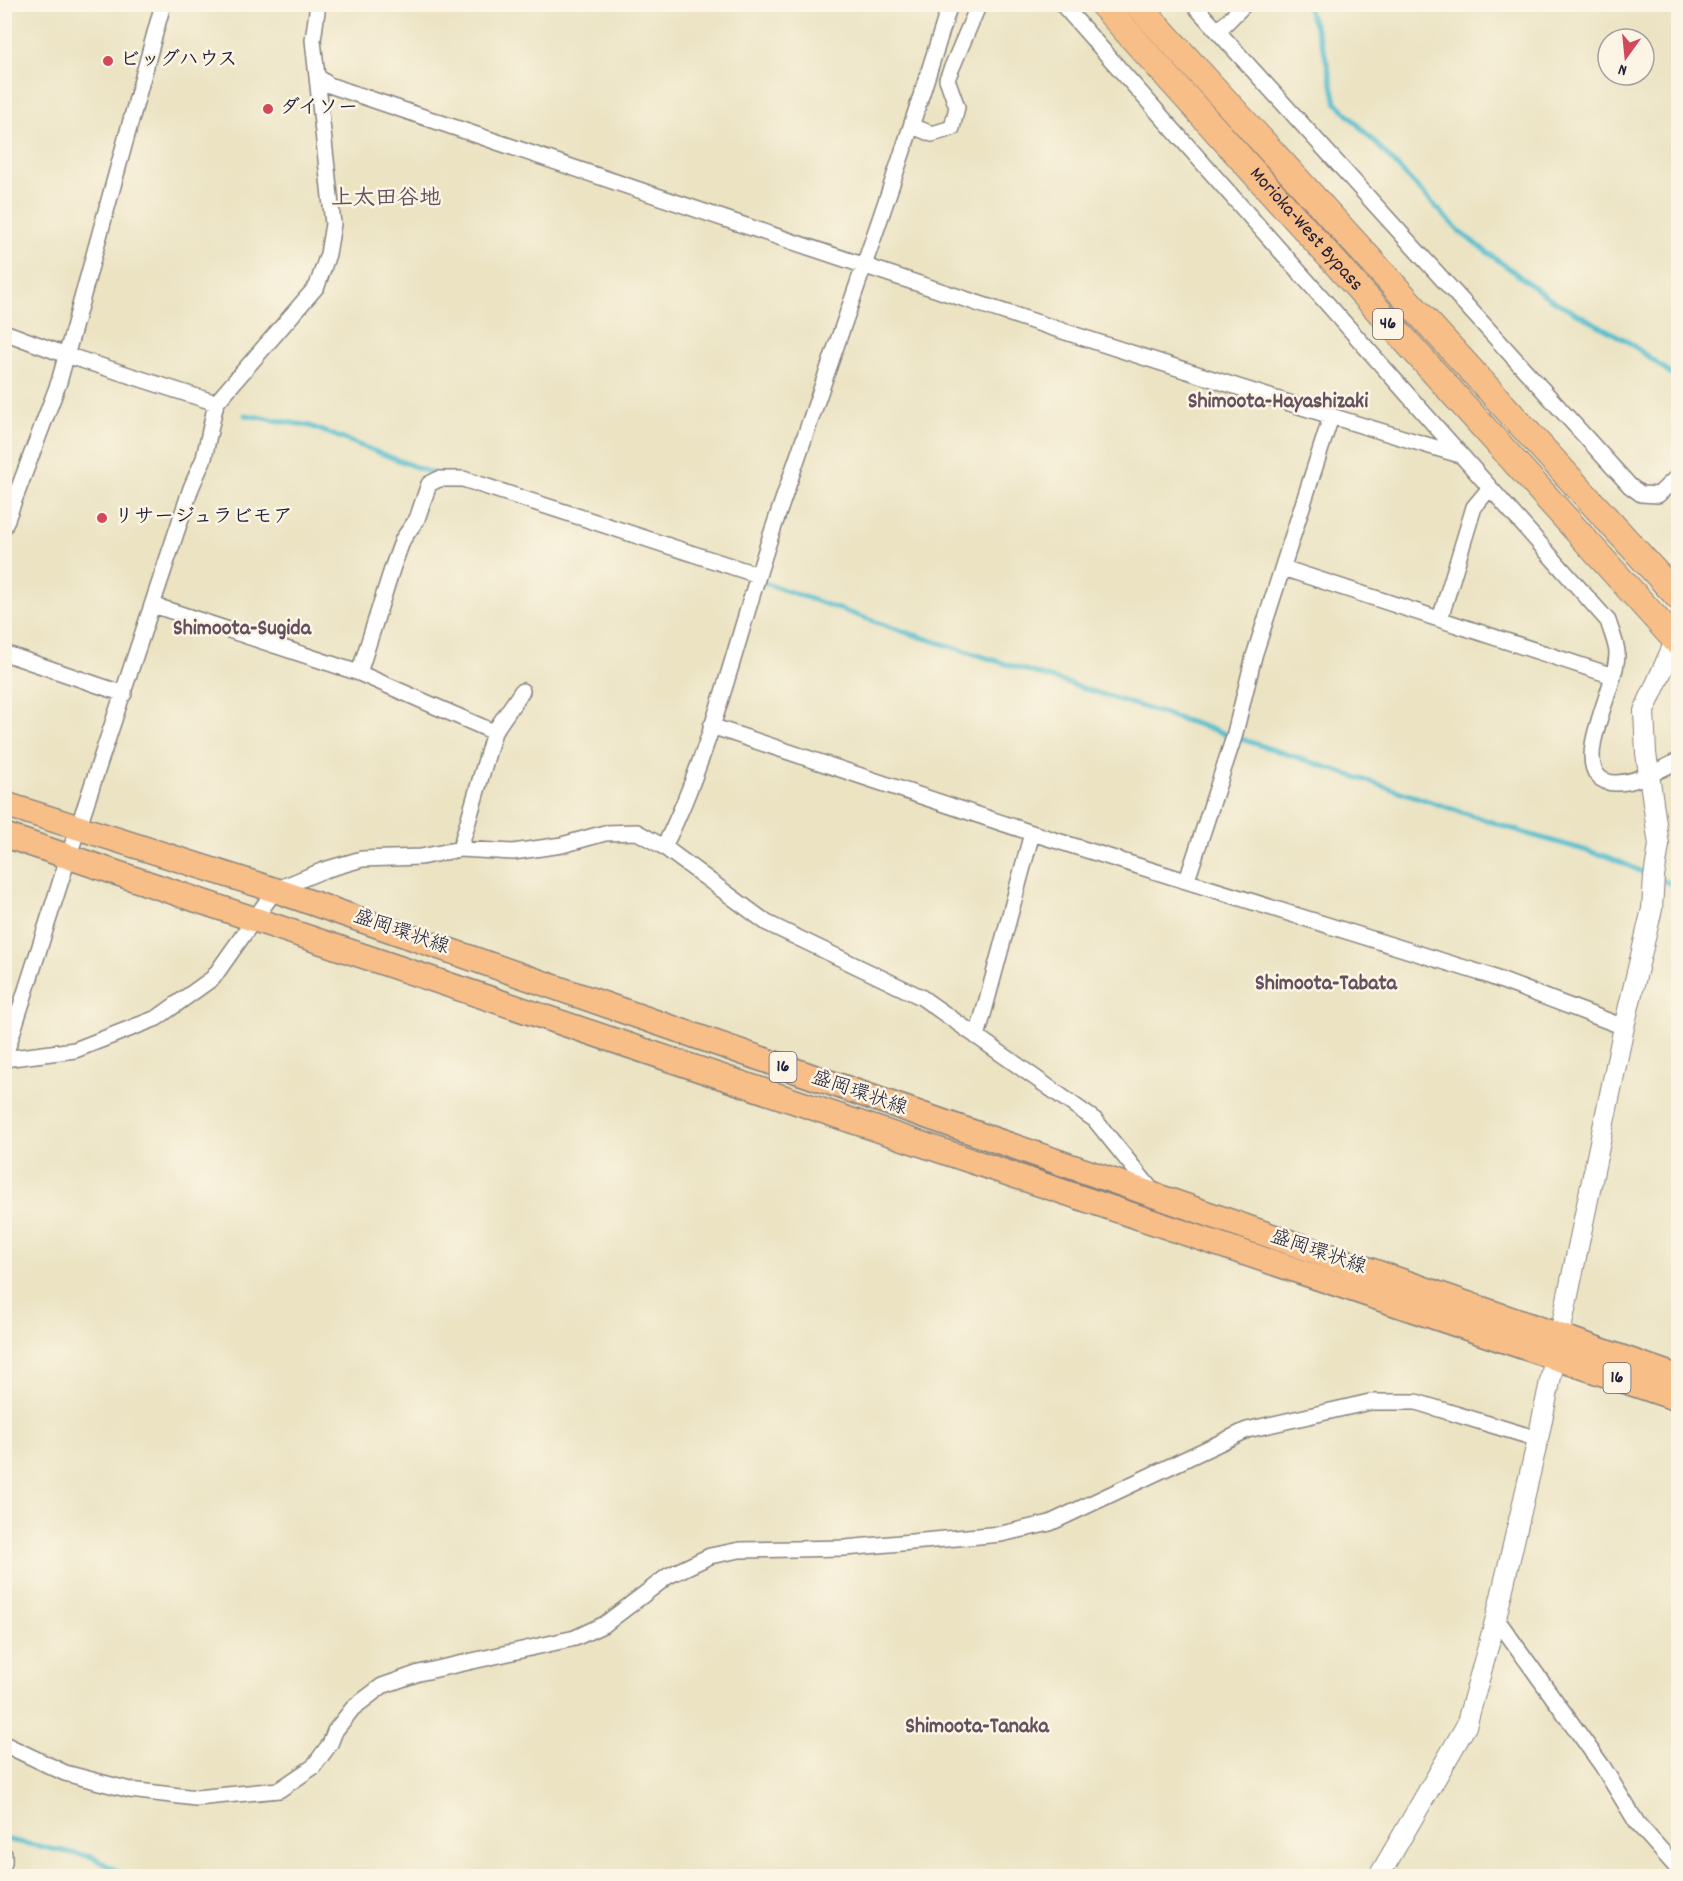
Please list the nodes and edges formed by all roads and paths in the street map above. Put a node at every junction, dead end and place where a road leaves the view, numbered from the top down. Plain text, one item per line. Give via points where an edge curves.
1 (163, 4) edge
2 (318, 4) edge
3 (950, 4) edge
4 (979, 4) edge
5 (1062, 4) edge
6 (1102, 4) edge
7 (1137, 4) edge
8 (1193, 4) edge
9 (1245, 4) edge
10 (1218, 31) junction
11 (318, 77) junction
12 (912, 126) junction
13 (862, 264) junction
14 (4, 332) edge
15 (66, 355) junction
16 (216, 403) junction
17 (1330, 417) junction
18 (1460, 455) junction
19 (1678, 477) edge
20 (1489, 489) junction
21 (4, 527) edge
22 (1283, 568) junction
23 (758, 574) junction
24 (1678, 597) edge
25 (153, 604) junction
26 (1440, 619) junction
27 (1678, 640) edge
28 (4, 653) edge
29 (358, 673) junction
30 (1614, 676) junction
31 (522, 691) dead end
32 (124, 694) junction
33 (711, 726) junction
34 (494, 732) junction
35 (1678, 761) edge
36 (1650, 775) junction
37 (4, 804) edge
38 (78, 828) junction
39 (1032, 833) junction
40 (4, 835) edge
41 (664, 847) junction
42 (460, 849) junction
43 (69, 855) junction
44 (1187, 880) junction
45 (275, 890) junction
46 (255, 920) junction
47 (1624, 1027) junction
48 (977, 1037) junction
49 (5, 1059) edge
50 (1157, 1197) junction
51 (1557, 1348) junction
52 (1678, 1377) edge
53 (1678, 1399) edge
54 (1539, 1439) junction
55 (1496, 1618) junction
56 (4, 1744) edge
57 (4, 1854) edge
58 (4, 1863) edge
59 (1678, 1869) edge
60 (1379, 1876) edge

1 - 15 street
2 - 11 street via 313,40
3 - 12 street
4 - 12 street via 947,79 957,107 952,128 932,134
5 - 18 street
6 - 27 highway, Morioka-West Bypass / 46
7 - 24 highway, Morioka-West Bypass / 46
8 - 10 street
9 - 10 street
10 - 19 street via 1630,486 1641,494 1658,495
11 - 13 street via 329,85
11 - 16 street via 333,224 328,254 317,286
12 - 13 street
13 - 17 street
13 - 23 street
14 - 15 street
15 - 16 street
15 - 21 street
16 - 25 street via 204,458
17 - 18 street
17 - 22 street
18 - 20 street
20 - 26 street via 1474,507
20 - 30 street via 1608,621 1617,651
22 - 26 street
22 - 44 street
23 - 29 street via 463,479 439,479 429,484 417,519 403,539
23 - 33 street
25 - 29 street
25 - 32 street
26 - 30 street
27 - 36 street via 1644,711
28 - 32 street
29 - 34 street
30 - 36 street via 1590,759 1594,771 1601,779 1615,784
31 - 34 street
32 - 38 street
33 - 39 street
33 - 41 street via 688,798
34 - 42 street
35 - 36 street
36 - 47 street via 1659,845 1652,909
37 - 38 main road, 盛岡環状線 / 16
38 - 43 street
38 - 45 main road, 盛岡環状線 / 16
39 - 44 street
39 - 48 street
40 - 43 main road, 盛岡環状線 / 16
41 - 42 street via 637,832 605,833 562,845 513,852
41 - 48 street via 767,923 921,997
42 - 45 street via 421,857 362,859
43 - 46 main road, 盛岡環状線 / 16
43 - 49 street
44 - 47 street via 1484,974
45 - 46 street
45 - 50 main road, 盛岡環状線 / 16
46 - 49 street via 213,978 157,1018 75,1050
46 - 51 main road, 盛岡環状線 / 16
47 - 51 street
48 - 50 street via 1095,1120
50 - 51 main road, 盛岡環状線 / 16
51 - 52 main road, 盛岡環状線 / 16
51 - 53 main road, 盛岡環状線 / 16
51 - 54 street
54 - 55 street
54 - 56 street via 1416,1402 1370,1402 1247,1430 1050,1522 1001,1534 845,1548 740,1550 710,1556 668,1576 605,1623 575,1638 419,1673 382,1686 353,1708 313,1767 279,1790 196,1797 130,1790 65,1773
55 - 59 street via 1603,1767 1637,1823
55 - 60 street via 1466,1726
57 - 58 street

